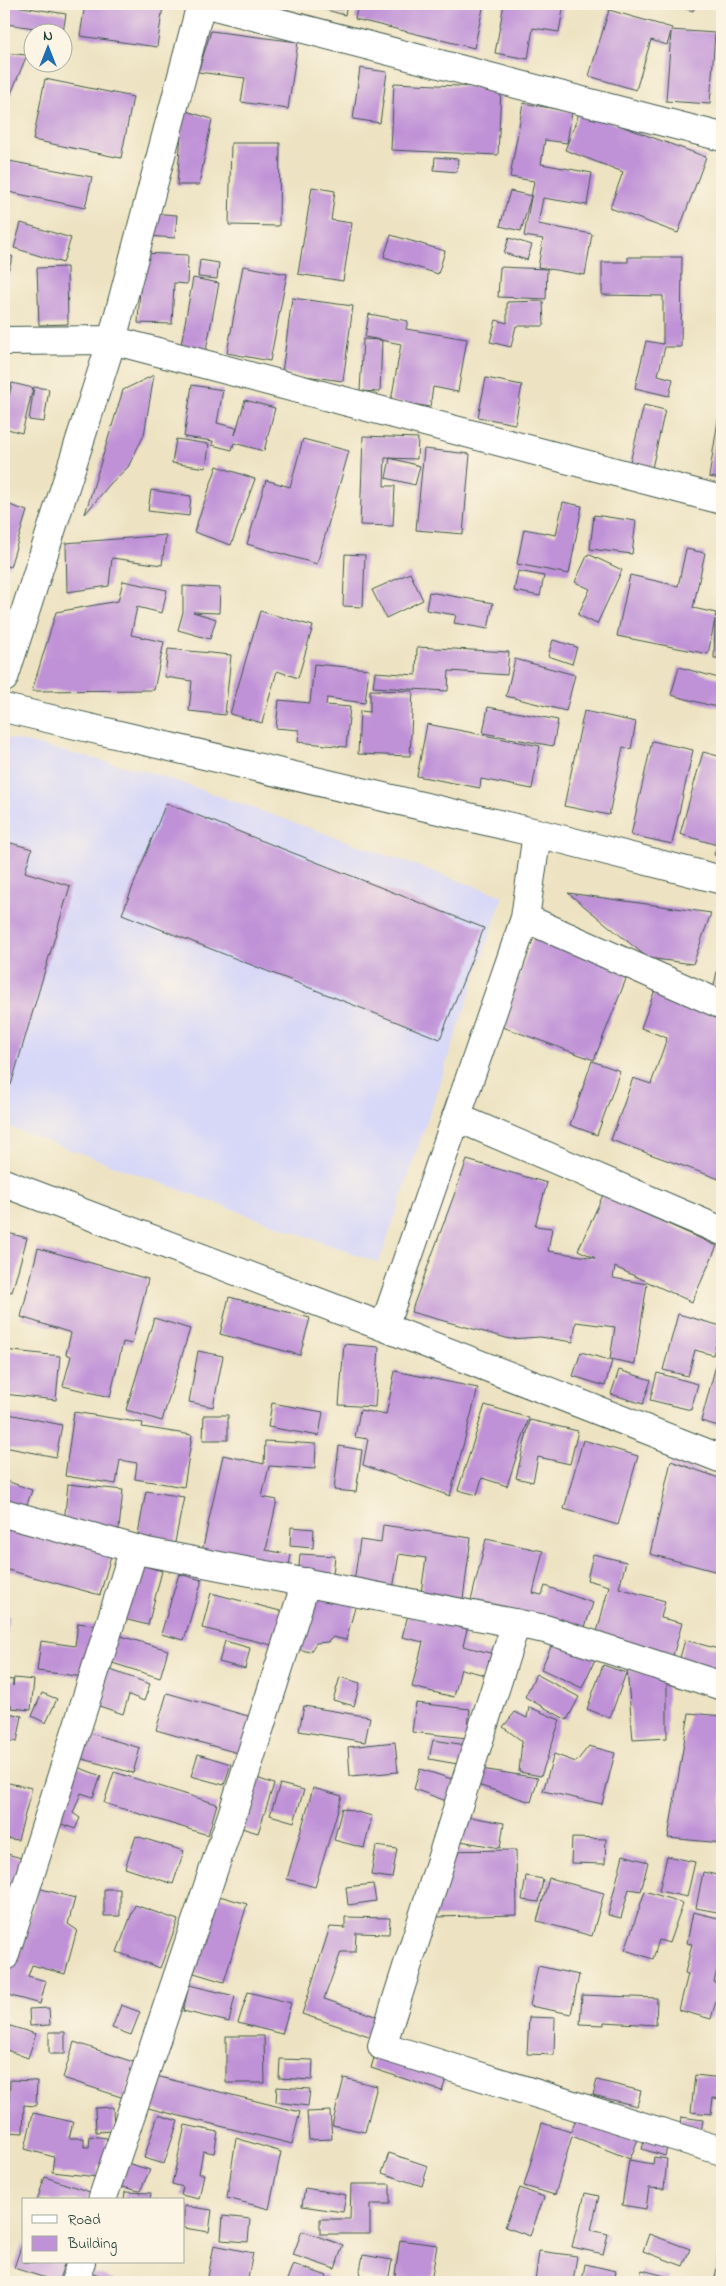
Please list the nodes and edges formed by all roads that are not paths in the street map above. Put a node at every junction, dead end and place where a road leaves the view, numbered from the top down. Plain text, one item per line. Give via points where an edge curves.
1 (201, 4) edge
2 (207, 4) edge
3 (722, 137) edge
4 (112, 340) junction
5 (4, 341) edge
6 (722, 500) edge
7 (4, 678) edge
8 (4, 708) edge
9 (537, 834) junction
10 (722, 880) edge
11 (525, 918) junction
12 (722, 1005) edge
13 (456, 1117) junction
14 (4, 1183) edge
15 (722, 1231) edge
16 (384, 1328) junction
17 (722, 1460) edge
18 (4, 1513) edge
19 (134, 1549) junction
20 (306, 1582) junction
21 (516, 1624) junction
22 (722, 1686) edge
23 (4, 1957) edge
24 (722, 2151) edge
25 (103, 2198) edge
26 (80, 2264) edge
27 (75, 2282) edge

1 - 4 street
2 - 3 street
4 - 5 street
4 - 6 street
4 - 7 street
8 - 9 street
9 - 10 street
9 - 11 street
11 - 12 street
11 - 13 street
13 - 15 street
13 - 16 street
14 - 16 street
16 - 17 street
18 - 19 street
19 - 20 street
19 - 23 street
20 - 21 street
20 - 25 street via 232,1815
21 - 22 street via 545,1629
21 - 24 street via 382,2046
26 - 27 street

